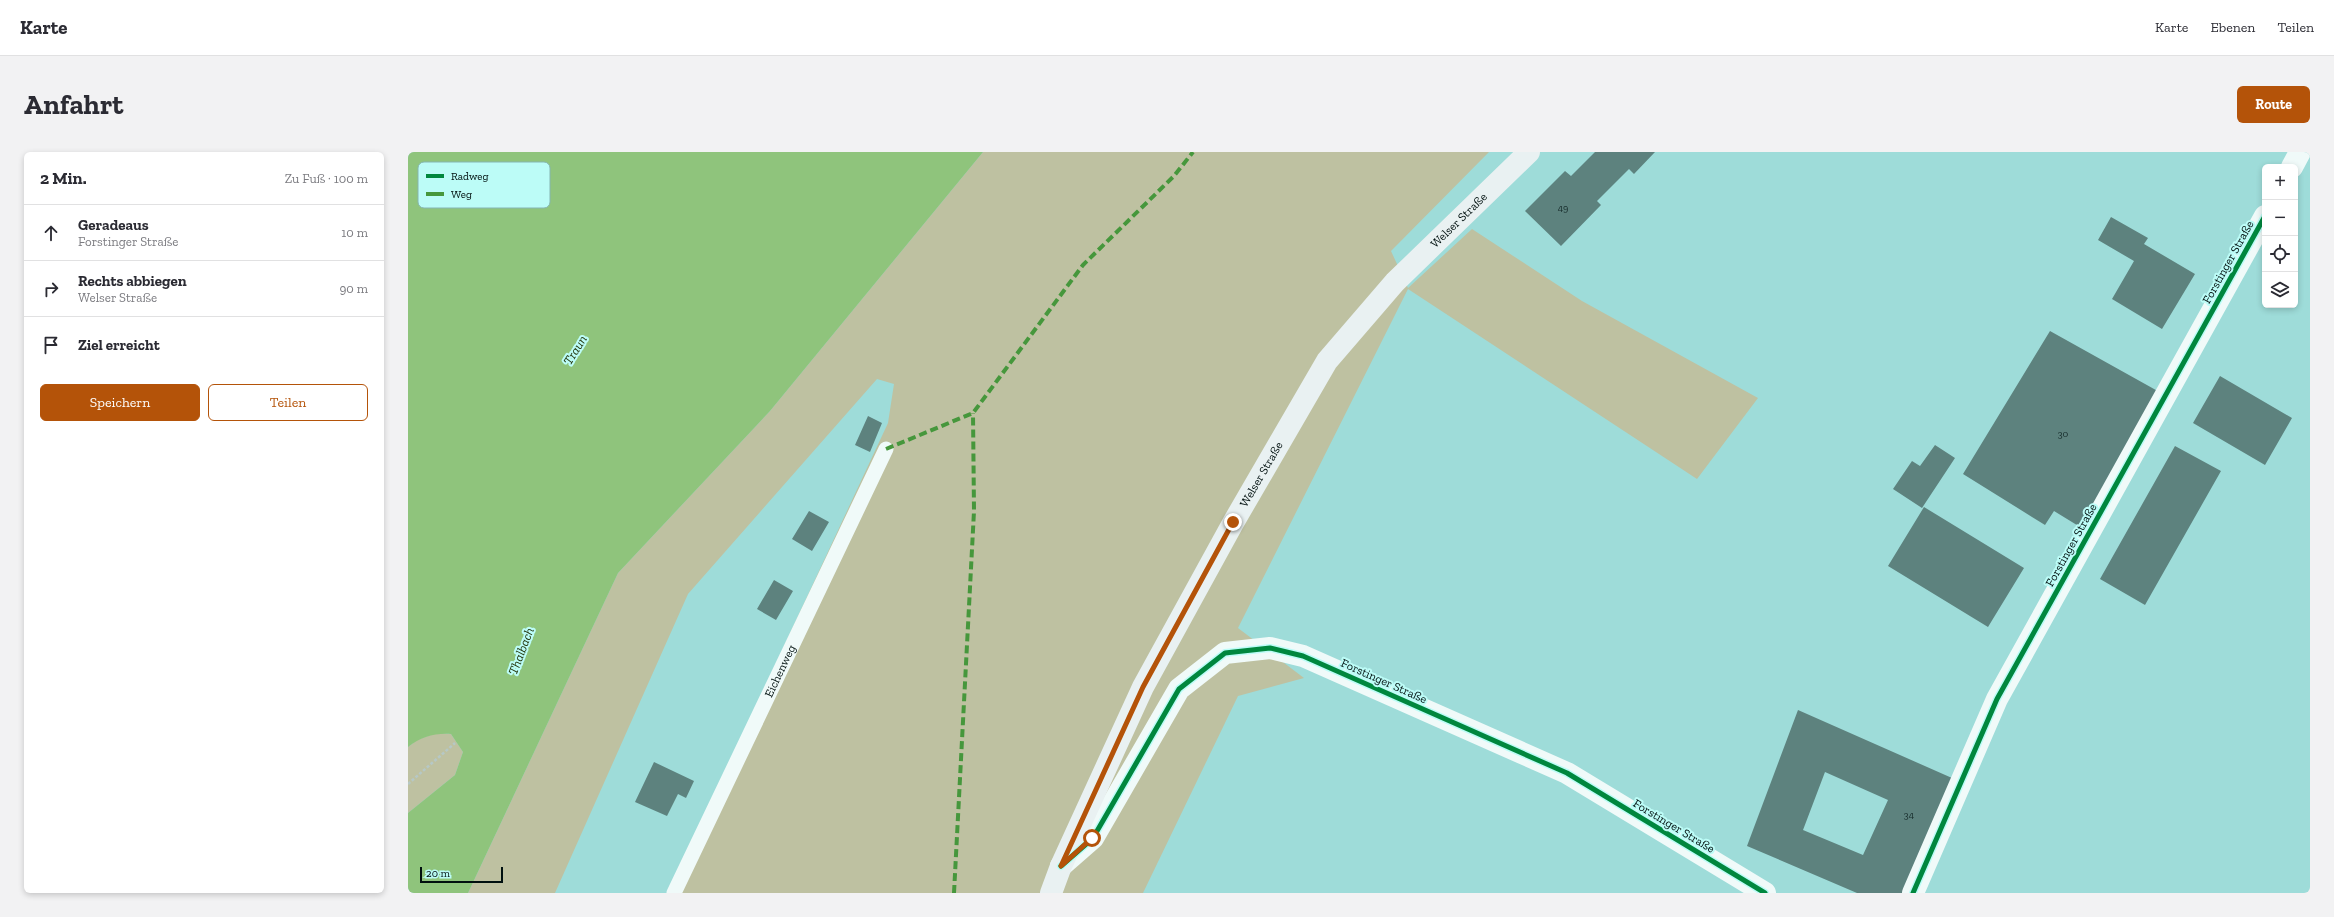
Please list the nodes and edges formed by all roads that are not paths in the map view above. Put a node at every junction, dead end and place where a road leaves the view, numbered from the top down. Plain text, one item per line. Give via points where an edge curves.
1 (1529, 152) edge
2 (2300, 152) edge
3 (2294, 164) edge
4 (2262, 221) edge
5 (886, 449) dead end
6 (1061, 866) junction
7 (674, 893) edge
8 (1051, 893) edge
9 (1765, 893) edge
10 (1913, 893) edge

1 - 6 main road, Welser Straße via 1394,282 1327,361 1233,522 1143,687
2 - 3 street
4 - 10 street, Forstinger Straße via 1997,699
5 - 7 lane, Eichenweg
6 - 8 main road, Welser Straße
6 - 9 street, Forstinger Straße via 1092,838 1179,689 1225,653 1270,648 1303,656 1567,773

